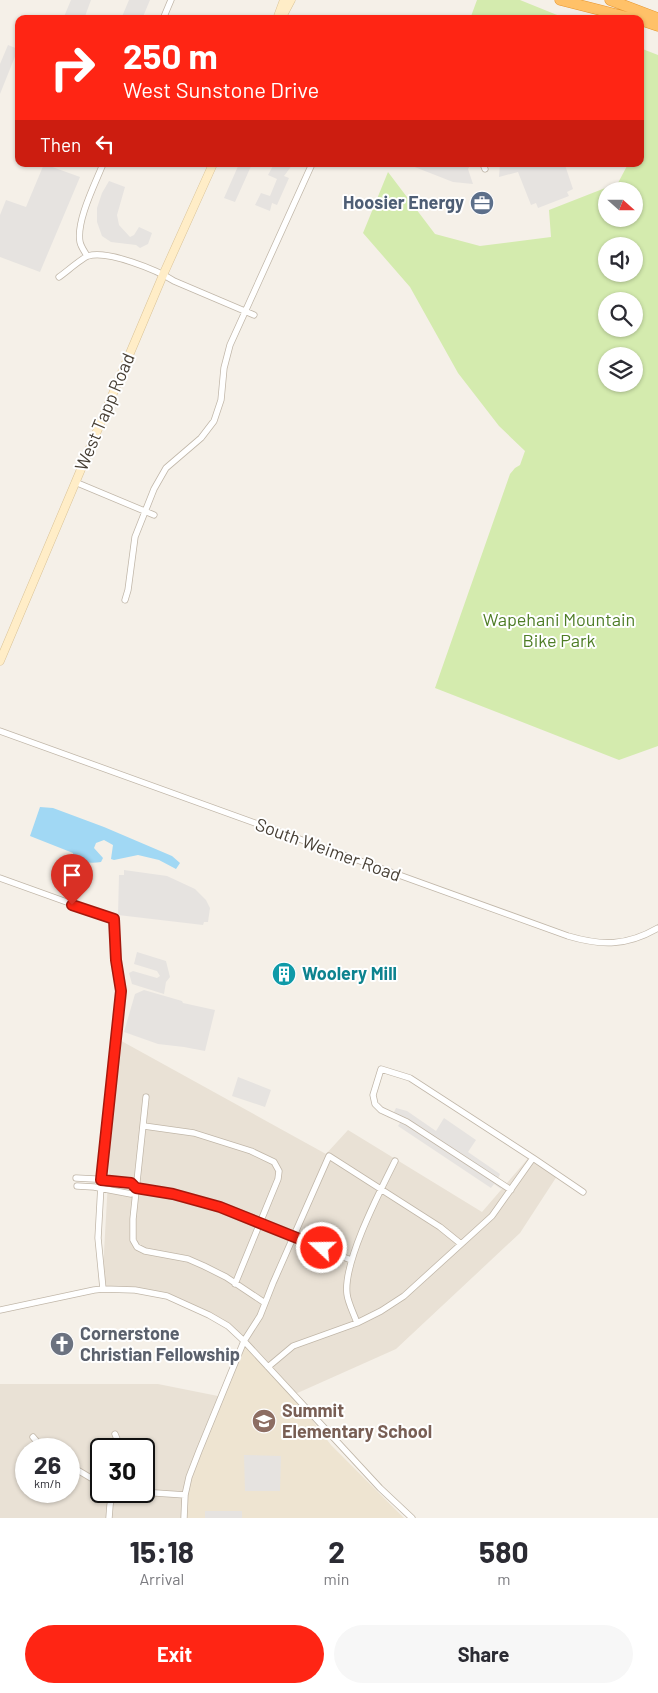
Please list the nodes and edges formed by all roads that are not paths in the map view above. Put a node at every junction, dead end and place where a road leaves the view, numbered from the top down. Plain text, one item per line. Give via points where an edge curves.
1 (171, 0) edge
2 (280, 0) edge
3 (284, 0) edge
4 (292, 0) edge
5 (560, 0) edge
6 (610, 0) edge
7 (165, 15) edge
8 (276, 15) edge
9 (277, 15) edge
10 (283, 15) edge
11 (619, 15) edge
12 (658, 18) edge
13 (644, 21) edge
14 (658, 26) edge
15 (102, 167) edge
16 (212, 167) edge
17 (311, 167) edge
18 (88, 256) junction
19 (163, 275) junction
20 (59, 277) dead end
21 (246, 311) junction
22 (254, 315) dead end
23 (75, 482) junction
24 (145, 511) junction
25 (154, 514) dead end
26 (125, 600) dead end
27 (0, 661) edge
28 (0, 731) edge
29 (0, 878) edge
30 (658, 928) edge
31 (146, 1097) dead end
32 (144, 1126) junction
33 (532, 1158) junction
34 (395, 1161) dead end
35 (76, 1178) dead end
36 (101, 1180) junction
37 (77, 1186) dead end
38 (136, 1188) junction
39 (100, 1189) junction
40 (381, 1189) junction
41 (511, 1190) junction
42 (583, 1192) dead end
43 (259, 1223) junction
44 (292, 1237) junction
45 (461, 1244) junction
46 (351, 1260) junction
47 (235, 1284) junction
48 (103, 1289) junction
49 (265, 1303) junction
50 (0, 1310) edge
51 (357, 1323) junction
52 (244, 1341) junction
53 (268, 1367) junction
54 (115, 1434) dead end
55 (117, 1438) edge
56 (155, 1493) edge
57 (185, 1495) junction
58 (110, 1503) edge
59 (109, 1518) edge
60 (184, 1518) edge
61 (412, 1518) edge

1 - 7 street
2 - 8 main road
3 - 9 main road
4 - 10 main road
5 - 11 highway
6 - 12 highway
13 - 14 highway
15 - 18 street via 80,230 80,244
16 - 19 main road, West Tapp Road
17 - 21 street
18 - 19 street via 113,256
18 - 20 street
19 - 21 street
19 - 23 main road, West Tapp Road
21 - 22 street
21 - 24 street via 227,353 221,400 214,421 201,438 166,468
23 - 24 street
23 - 27 main road, West Tapp Road
24 - 25 street
24 - 26 street via 135,536
28 - 30 street, South Weimer Road via 568,936 598,944 614,944 636,939
29 - 36 street via 114,919 121,991
31 - 32 street
32 - 38 street
32 - 43 street via 194,1133 271,1159 279,1171 278,1179
33 - 41 street
33 - 41 street via 410,1078 381,1069 373,1095 381,1110 407,1122
33 - 42 street
34 - 40 street
35 - 36 street
36 - 38 street via 131,1183
36 - 39 street
37 - 39 street
38 - 39 street via 131,1194
38 - 43 street via 220,1207
38 - 47 street via 133,1240 137,1248 188,1260
39 - 48 street via 98,1238
40 - 44 street via 329,1156
40 - 45 street
40 - 46 street
41 - 45 street via 492,1216
43 - 44 street
43 - 47 street
44 - 46 street
44 - 49 street
45 - 51 street via 404,1296
46 - 51 street via 347,1294
47 - 49 street
48 - 50 street
48 - 52 street via 167,1296 210,1315
49 - 52 street
51 - 53 street via 293,1346
52 - 53 street
52 - 57 street via 195,1459
53 - 61 street
54 - 55 street
56 - 57 street
57 - 60 street
58 - 59 street

